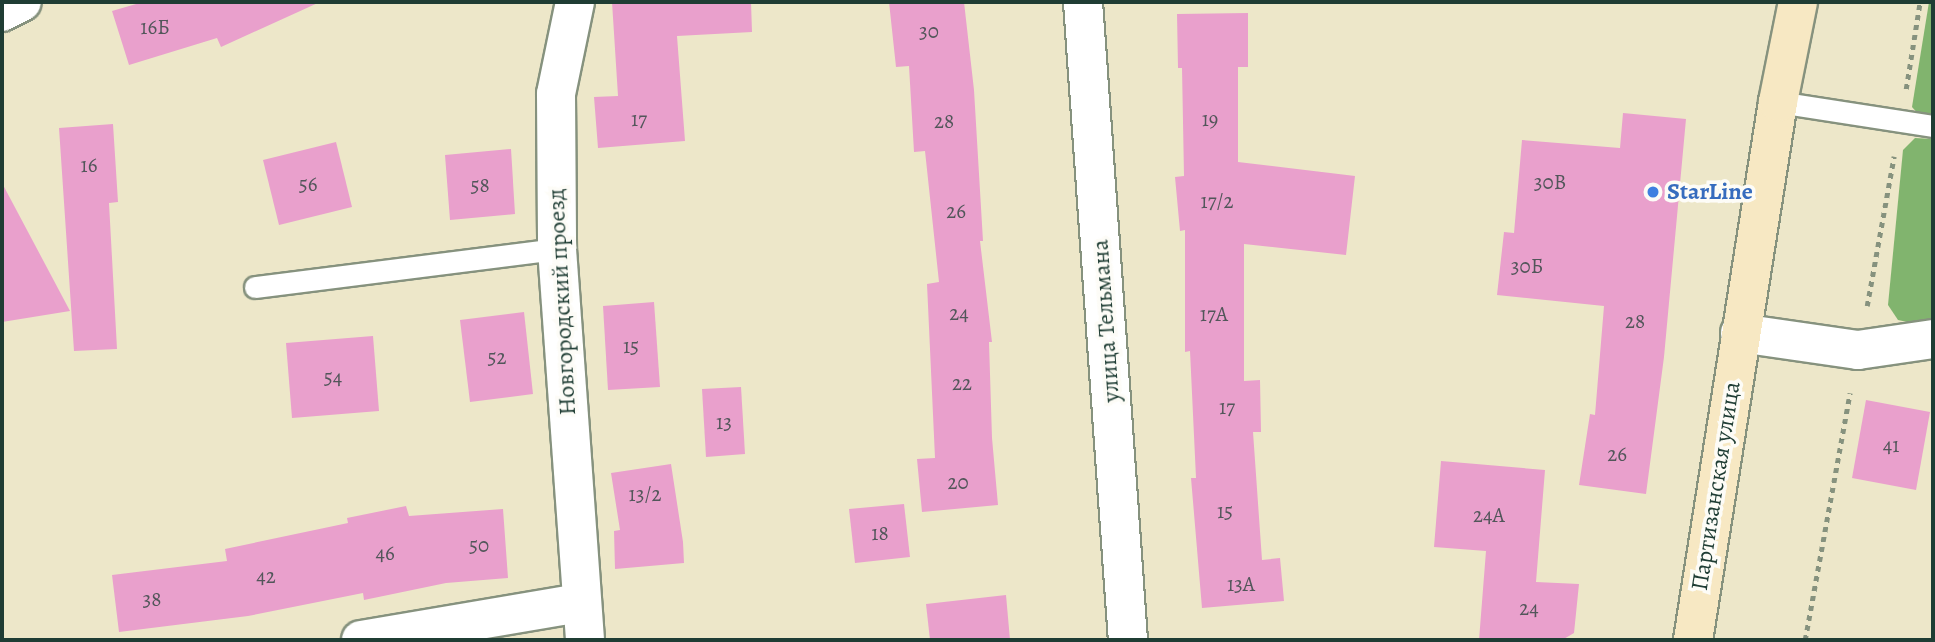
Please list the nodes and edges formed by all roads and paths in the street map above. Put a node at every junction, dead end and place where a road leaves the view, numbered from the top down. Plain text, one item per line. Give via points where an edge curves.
1 (575, 2) edge
2 (1083, 2) edge
3 (1798, 2) edge
4 (1778, 102) junction
5 (1933, 126) edge
6 (556, 249) junction
7 (255, 287) dead end
8 (1740, 332) junction
9 (1933, 340) edge
10 (583, 622) edge
11 (361, 640) edge
12 (1128, 640) edge
13 (1693, 640) edge

1 - 6 street, Новгородский проезд via 556,94
2 - 12 street, улица Тельмана
3 - 4 main road, Партизанская улица
4 - 5 lane
4 - 8 main road, Партизанская улица
6 - 7 lane
6 - 10 street, Новгородский проезд
8 - 9 street via 1858,350
8 - 13 main road, Партизанская улица
10 - 11 street, Новгородский проезд

